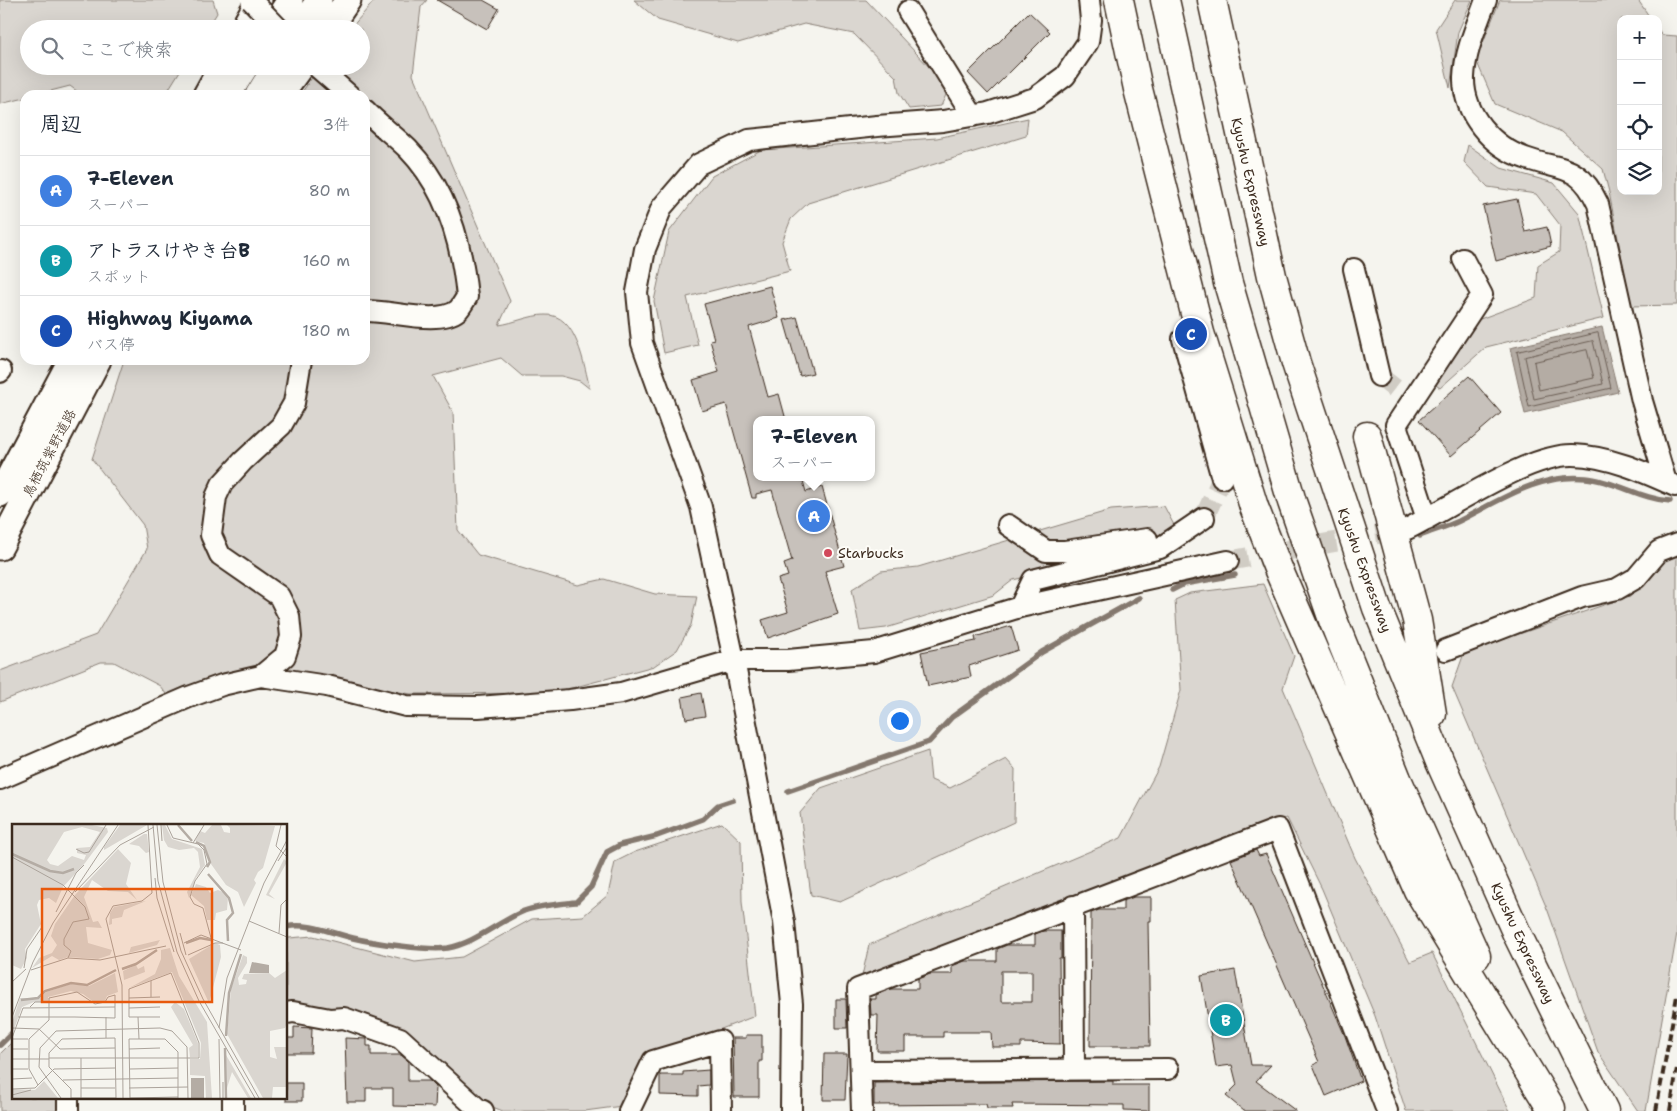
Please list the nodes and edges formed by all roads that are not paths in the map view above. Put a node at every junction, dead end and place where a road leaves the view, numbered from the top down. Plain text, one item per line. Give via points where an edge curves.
1 (251, 0) edge
2 (258, 0) edge
3 (290, 0) edge
4 (319, 0) edge
5 (348, 0) edge
6 (1089, 0) edge
7 (1119, 0) edge
8 (1165, 0) edge
9 (1212, 0) edge
10 (1486, 0) edge
11 (908, 11) dead end
12 (248, 20) edge
13 (270, 20) edge
14 (277, 20) edge
15 (306, 20) edge
16 (334, 20) edge
17 (217, 75) edge
18 (240, 75) edge
19 (270, 75) edge
20 (294, 75) edge
21 (324, 75) edge
22 (209, 90) edge
23 (231, 90) edge
24 (261, 90) edge
25 (284, 90) edge
26 (342, 90) edge
27 (370, 115) edge
28 (973, 116) junction
29 (1463, 259) dead end
30 (1354, 269) dead end
31 (370, 311) edge
32 (1184, 339) dead end
33 (68, 365) edge
34 (95, 365) edge
35 (300, 365) edge
36 (1379, 376) tunnel mouth
37 (1367, 436) dead end
38 (1222, 478) tunnel mouth
39 (1672, 485) edge
40 (0, 494) edge
41 (1204, 518) tunnel mouth
42 (1427, 519) junction
43 (1008, 525) dead end
44 (1407, 529) tunnel mouth
45 (1184, 532) junction
46 (1677, 544) edge
47 (0, 547) edge
48 (1228, 561) tunnel mouth
49 (1020, 607) junction
50 (1446, 650) dead end
51 (734, 660) junction
52 (261, 676) junction
53 (1440, 762) junction
54 (0, 779) edge
55 (1073, 906) junction
56 (288, 1013) edge
57 (1074, 1069) junction
58 (1168, 1069) dead end
59 (862, 1071) junction
60 (68, 1098) edge
61 (233, 1098) edge
62 (1552, 1110) edge
63 (68, 1111) edge
64 (233, 1111) edge
65 (483, 1111) edge
66 (629, 1111) edge
67 (721, 1111) edge
68 (791, 1111) edge
69 (862, 1111) edge
70 (1388, 1111) edge
71 (1604, 1111) edge

1 - 13 street, bridge
2 - 12 main road
3 - 14 main road
4 - 15 main road
5 - 16 main road
6 - 28 street via 1088,42 1066,76 1035,98
7 - 62 highway via 1138,89 1200,333 1254,507 1276,566 1418,890
8 - 62 highway via 1228,283 1292,502 1333,620 1397,779 1469,942
9 - 53 highway, Kyushu Expressway via 1270,267 1296,363 1377,608
10 - 39 street via 1466,62 1464,78 1469,104 1480,127 1501,147 1524,158 1575,173 1590,187 1598,204 1642,401
11 - 28 street
17 - 22 main road
18 - 23 main road
19 - 24 main road
20 - 25 main road
21 - 26 street
27 - 31 street via 409,150 428,175 456,229 467,297 457,310 426,318
28 - 51 street via 749,140 699,164 662,207 645,249 637,292 642,343 701,507
29 - 42 street via 1482,295 1404,396 1396,425
30 - 36 street
32 - 38 street
33 - 40 main road
34 - 47 main road, 鳥栖筑紫野道路
35 - 52 street via 294,403 281,426 222,484 216,497 211,535 220,555 279,596 289,616 291,638 284,656
37 - 53 highway via 1417,620
39 - 42 street via 1619,463 1573,455 1534,463
41 - 45 street
42 - 44 street
43 - 45 street via 1046,551 1104,546
45 - 49 street via 1160,548 1033,580
46 - 50 street via 1659,552 1636,578 1618,589 1582,597
48 - 49 street
49 - 51 street via 874,652 798,659
51 - 52 street via 621,693 478,707 406,706 327,686
51 - 68 street via 788,949 792,1004
52 - 54 street via 190,697
53 - 71 highway, Kyushu Expressway via 1517,934
55 - 57 street
55 - 59 street via 858,988
55 - 70 street via 1278,829
56 - 65 street via 344,1018 400,1038
57 - 58 street
57 - 59 street
59 - 69 street
60 - 63 street
61 - 64 street
66 - 67 street via 653,1061 720,1041

